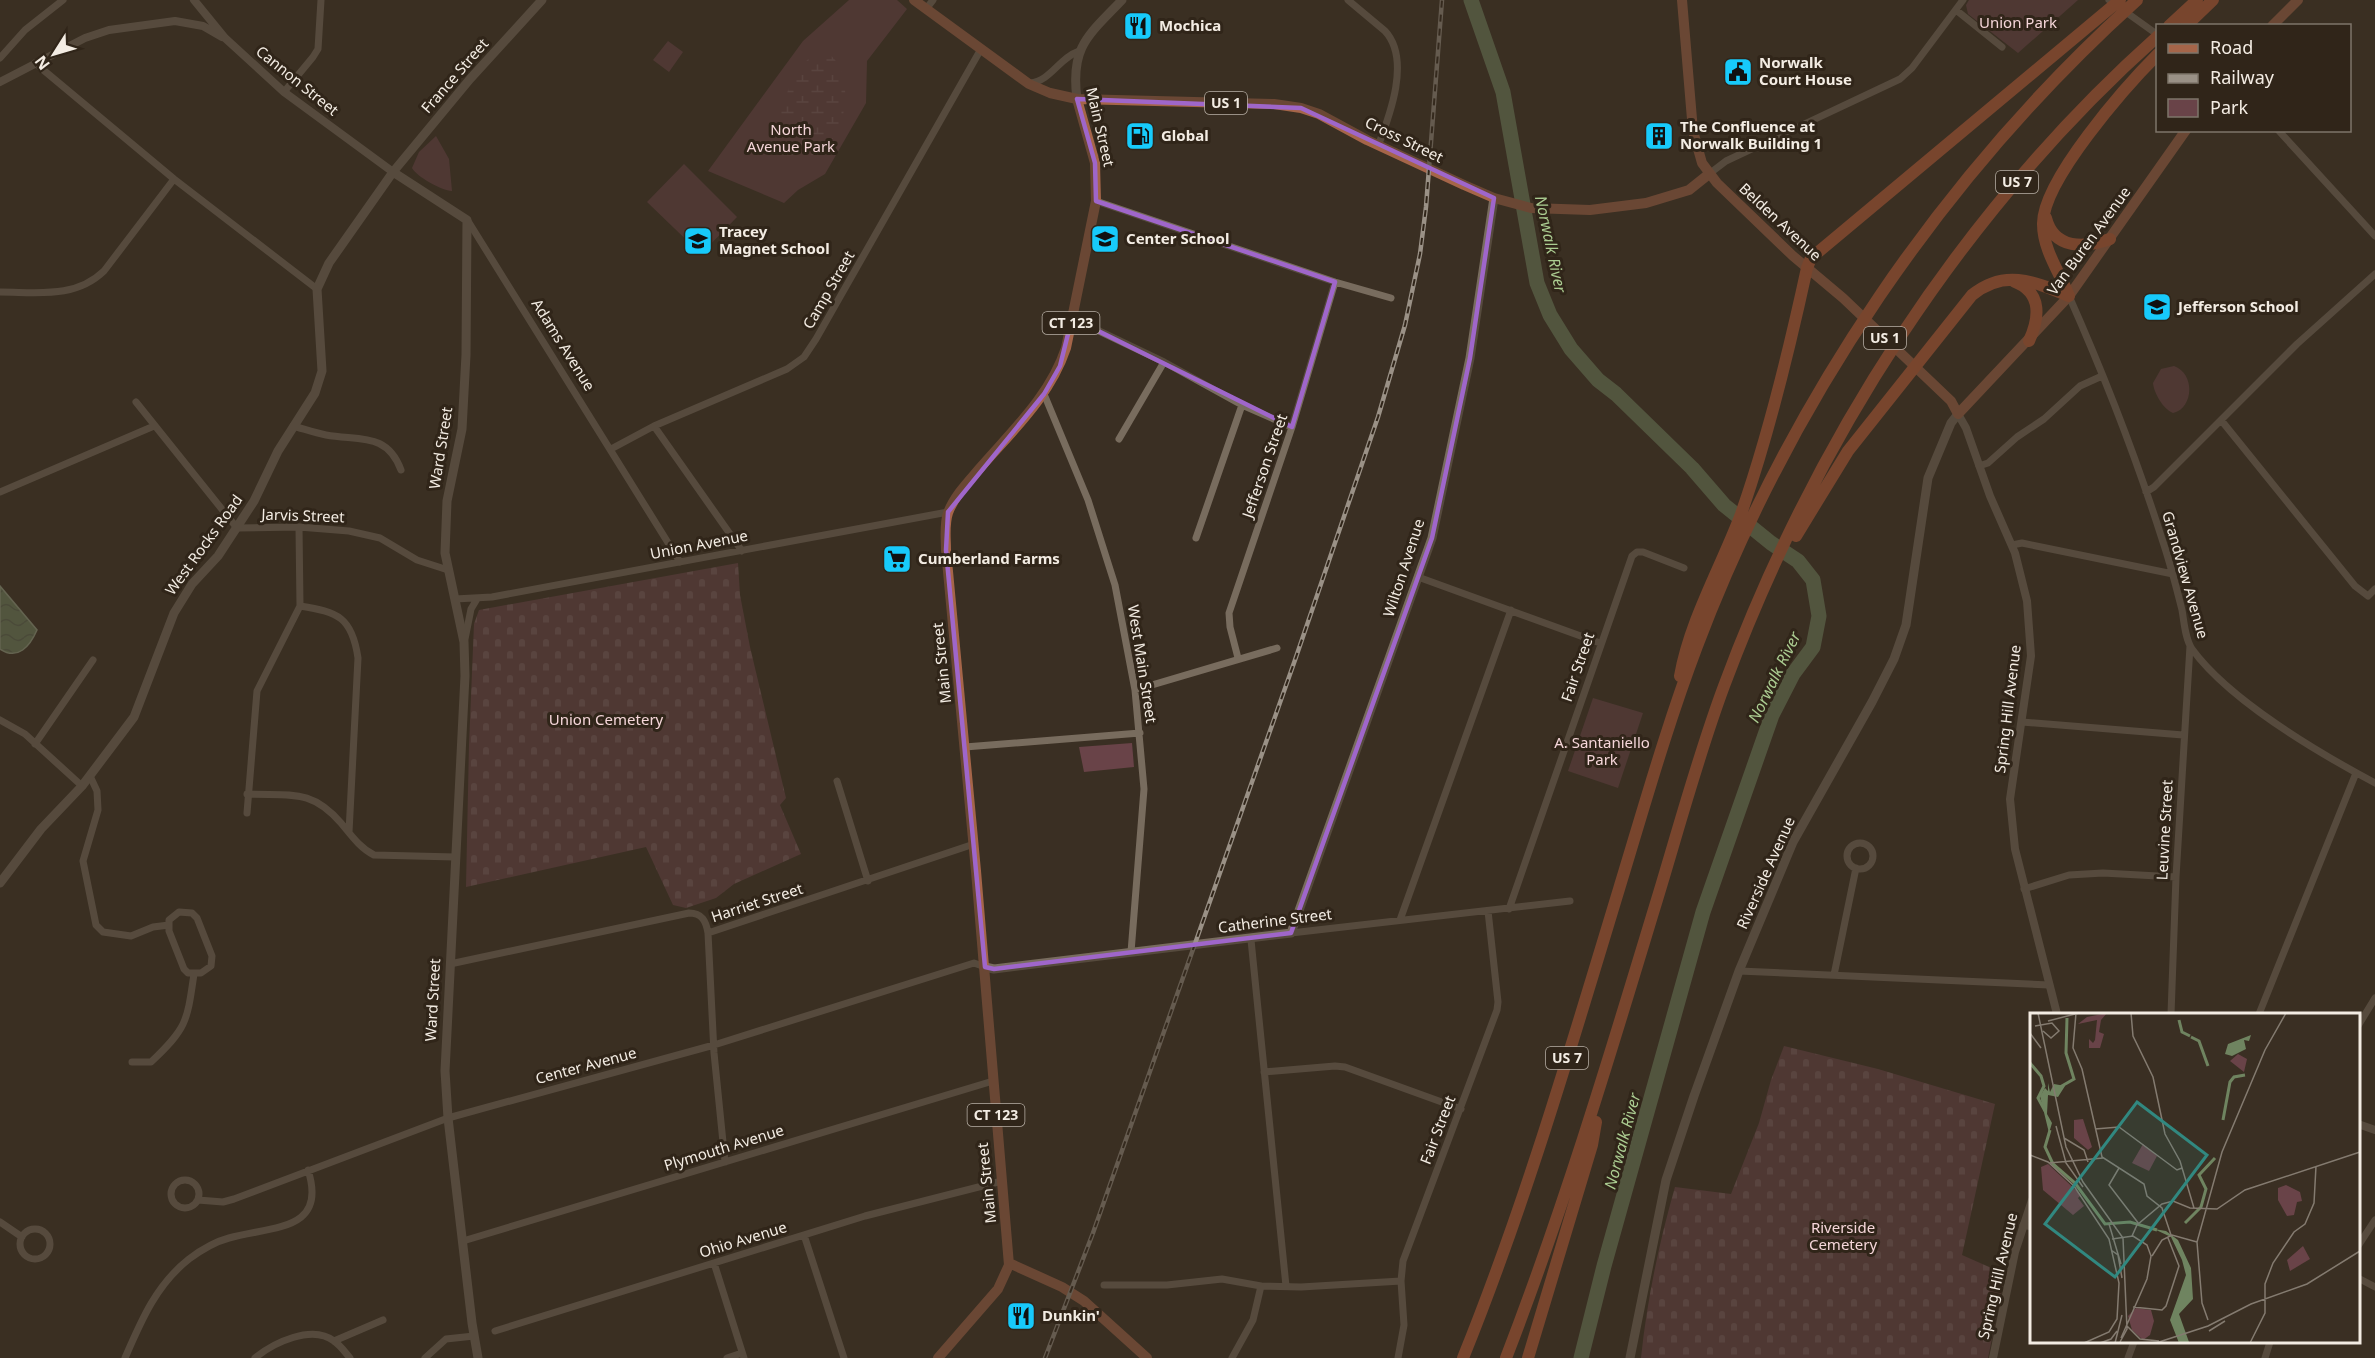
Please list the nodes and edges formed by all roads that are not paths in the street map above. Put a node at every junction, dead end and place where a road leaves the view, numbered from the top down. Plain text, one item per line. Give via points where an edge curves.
1 (63, 0) edge
2 (194, 0) edge
3 (321, 0) edge
4 (542, 0) edge
5 (914, 0) edge
6 (933, 0) edge
7 (1122, 0) edge
8 (1348, 0) edge
9 (1682, 0) edge
10 (1963, 0) edge
11 (2120, 0) edge
12 (2197, 0) edge
13 (2213, 0) edge
14 (2298, 0) edge
15 (2135, 2) edge
16 (2107, 6) edge
17 (926, 9) junction
18 (1956, 10) junction
19 (2171, 24) edge
20 (2188, 24) edge
21 (2274, 24) edge
22 (225, 38) junction
23 (2155, 38) edge
24 (2002, 47) dead end
25 (981, 49) junction
26 (1079, 51) junction
27 (2156, 55) edge
28 (0, 58) edge
29 (34, 63) junction
30 (0, 82) edge
31 (1029, 84) junction
32 (284, 92) junction
33 (1077, 99) junction
34 (2185, 132) edge
35 (2280, 132) edge
36 (1378, 146) junction
37 (393, 172) junction
38 (1709, 174) junction
39 (174, 180) junction
40 (1494, 198) junction
41 (1096, 201) junction
42 (2045, 208) junction
43 (467, 220) junction
44 (2375, 236) edge
45 (2110, 239) junction
46 (1807, 268) junction
47 (2375, 274) edge
48 (2008, 280) junction
49 (1335, 282) junction
50 (317, 289) junction
51 (0, 292) edge
52 (2070, 296) junction
53 (1391, 298) dead end
54 (1072, 318) junction
55 (2029, 341) junction
56 (1164, 362) junction
57 (2102, 376) junction
58 (1044, 394) junction
59 (136, 402) dead end
60 (1242, 405) junction
61 (1958, 414) junction
62 (2221, 420) junction
63 (154, 426) junction
64 (294, 426) junction
65 (654, 426) junction
66 (1292, 427) junction
67 (1119, 439) dead end
68 (611, 449) junction
69 (1979, 466) junction
70 (401, 470) dead end
71 (0, 492) edge
72 (2146, 492) junction
73 (948, 512) junction
74 (1801, 519) junction
75 (299, 527) junction
76 (237, 528) junction
77 (1196, 538) dead end
78 (2012, 545) junction
79 (742, 551) junction
80 (681, 562) junction
81 (1726, 565) junction
82 (1683, 568) dead end
83 (448, 570) junction
84 (2173, 574) junction
85 (1418, 577) junction
86 (2375, 589) edge
87 (455, 599) junction
88 (477, 599) junction
89 (300, 606) junction
90 (1511, 610) junction
91 (464, 642) junction
92 (1600, 643) junction
93 (2190, 646) junction
94 (1277, 648) dead end
95 (1238, 658) junction
96 (93, 660) dead end
97 (1135, 690) junction
98 (0, 720) edge
99 (2022, 722) junction
100 (1140, 733) junction
101 (2183, 735) junction
102 (35, 744) junction
103 (965, 747) junction
104 (2356, 773) junction
105 (90, 776) junction
106 (837, 781) dead end
107 (2375, 783) edge
108 (82, 786) junction
109 (248, 794) junction
110 (248, 813) dead end
111 (349, 832) junction
112 (974, 844) junction
113 (454, 857) junction
114 (1856, 868) dead end
115 (2176, 877) junction
116 (868, 881) junction
117 (0, 883) edge
118 (2024, 889) junction
119 (1570, 901) dead end
120 (1509, 909) junction
121 (1488, 911) junction
122 (1400, 920) junction
123 (169, 925) junction
124 (708, 933) junction
125 (1291, 933) junction
126 (1251, 940) junction
127 (1131, 952) junction
128 (450, 964) junction
129 (985, 967) junction
130 (1740, 971) junction
131 (194, 974) junction
132 (1834, 975) junction
133 (2049, 985) junction
134 (2375, 998) edge
135 (2057, 1013) edge
136 (2171, 1013) edge
137 (2259, 1013) edge
138 (2360, 1023) edge
139 (714, 1045) junction
140 (132, 1062) dead end
141 (1264, 1072) junction
142 (1603, 1079) junction
143 (993, 1081) junction
144 (1461, 1109) junction
145 (448, 1118) junction
146 (2360, 1125) edge
147 (2375, 1130) edge
148 (725, 1162) junction
149 (308, 1170) junction
150 (1002, 1181) junction
151 (198, 1200) junction
152 (2030, 1206) edge
153 (2375, 1220) edge
154 (0, 1222) edge
155 (2027, 1226) edge
156 (804, 1235) junction
157 (22, 1237) junction
158 (463, 1241) junction
159 (2360, 1243) edge
160 (714, 1263) junction
161 (1009, 1263) junction
162 (2360, 1279) edge
163 (1401, 1281) junction
164 (1104, 1285) dead end
165 (1261, 1286) junction
166 (1286, 1286) junction
167 (2375, 1287) edge
168 (383, 1320) dead end
169 (495, 1332) dead end
170 (474, 1336) junction
171 (334, 1341) junction
172 (2133, 1343) edge
173 (2269, 1343) edge
174 (743, 1356) edge
175 (125, 1358) edge
176 (255, 1358) edge
177 (350, 1358) edge
178 (425, 1358) edge
179 (478, 1358) edge
180 (727, 1358) edge
181 (844, 1358) edge
182 (939, 1358) edge
183 (1147, 1358) edge
184 (1232, 1358) edge
185 (1398, 1358) edge
186 (1463, 1358) edge
187 (1506, 1358) edge
188 (1528, 1358) edge
189 (1630, 1358) edge
190 (1993, 1358) edge
191 (2128, 1358) edge
192 (2265, 1358) edge

1 - 28 street via 25,30
2 - 22 street, Cannon Street
3 - 32 street via 318,49
4 - 37 main road, France Street
5 - 17 main road, US 1
6 - 17 street
7 - 26 main road, Main Street
8 - 36 street via 1385,31 1394,46 1395,96
9 - 38 main road, Belden Avenue via 1693,131
10 - 18 street
11 - 16 highway
12 - 19 highway
13 - 20 highway
14 - 21 main road
15 - 81 highway, US 7 via 2037,101 1923,238 1812,404
16 - 23 street via 2141,23
16 - 46 highway via 1817,251
17 - 25 main road, US 1
18 - 24 street
18 - 38 street via 1900,80 1726,161
22 - 29 street via 202,26 175,21 109,30
22 - 32 street, Cannon Street
23 - 74 highway, US 7 via 2086,105 1964,248 1901,336 1842,431
25 - 31 main road, US 1
25 - 65 street, Camp Street via 804,357 787,369
26 - 31 street via 1067,55 1041,81
26 - 33 main road, Main Street via 1075,71
27 - 42 highway via 2083,143
29 - 30 street
29 - 39 street
31 - 33 main road, US 1
32 - 37 street, Cannon Street
33 - 36 main road, Cross Street / US 1 via 1292,106 1324,117
33 - 41 main road, Main Street / CT 123 via 1095,163
34 - 45 main road, Van Buren Avenue
35 - 44 street
36 - 40 main road, Cross Street / US 1
37 - 43 main road, Adams Avenue
37 - 50 main road, West Rocks Road via 329,263
38 - 40 main road, Cross Street / US 1 via 1689,190 1646,203 1590,210 1531,208
38 - 46 main road, Belden Avenue / US 1
39 - 50 street
39 - 51 street via 93,281 69,291
40 - 85 main road, Wilton Avenue via 1458,423 1432,538
41 - 49 street
41 - 54 main road, Main Street / CT 123
42 - 45 highway via 2051,230 2065,243 2087,246
42 - 52 highway via 2045,242
43 - 68 street, Adams Avenue
43 - 83 main road, Ward Street via 465,376 462,429 447,501
45 - 52 main road, Van Buren Avenue
46 - 61 main road, Belden Avenue / US 1 via 1951,401
46 - 81 highway via 1772,413
47 - 62 street via 2310,331
48 - 52 highway via 2032,281
48 - 55 highway via 2024,286 2035,300 2037,316
48 - 74 highway via 1989,284 1972,295 1840,461
49 - 53 street
49 - 66 street, Jefferson Street
50 - 64 main road, West Rocks Road via 322,371 315,393
52 - 55 main road, Van Buren Avenue
52 - 57 street, Grandview Avenue
54 - 56 street
54 - 58 main road, Main Street / CT 123 via 1060,366
55 - 61 main road, Van Buren Avenue
56 - 60 street
56 - 67 street
57 - 69 street via 2080,387 1988,463
57 - 72 street, Grandview Avenue
58 - 73 main road, Main Street / CT 123
58 - 97 street, West Main Street via 1088,500 1115,585
59 - 63 street
60 - 66 street
60 - 77 street
61 - 69 street, Spring Hill Avenue
61 - 130 main road, Riverside Avenue via 1928,478 1906,625 1894,659 1792,842
62 - 72 street
62 - 86 street via 2355,586 2368,596
63 - 71 street
63 - 76 street
64 - 70 street via 382,443 396,456
64 - 76 main road, West Rocks Road
65 - 68 street, Camp Street
65 - 79 street
66 - 95 street, Jefferson Street via 1229,613
68 - 80 street, Adams Avenue
69 - 78 street, Spring Hill Avenue
72 - 84 street, Grandview Avenue
73 - 79 street, Union Avenue
73 - 103 main road, Main Street / CT 123 via 946,550
74 - 142 highway, US 7 via 1760,596 1727,678
75 - 76 street, Jarvis Street
75 - 83 street, Jarvis Street via 380,538 417,560
75 - 89 street
76 - 105 main road, West Rocks Road via 174,613 134,717
78 - 84 street via 2022,543
78 - 99 street, Spring Hill Avenue via 2026,601 2031,656
79 - 80 street, Union Avenue
80 - 88 street, Union Avenue
81 - 186 highway, US 7 via 1675,710 1537,1154
82 - 92 street, Fair Street via 1643,552 1634,554
83 - 87 main road, Ward Street
84 - 93 street, Grandview Avenue
85 - 90 street
85 - 125 main road, Wilton Avenue
87 - 88 street, Union Avenue
87 - 91 main road, Ward Street
88 - 91 street, Ward Street
89 - 109 street via 257,692
89 - 111 street via 341,617 356,643
90 - 92 street
90 - 122 street
91 - 113 main road, Ward Street
92 - 120 street, Fair Street
93 - 101 street, Leuvine Street
93 - 104 street, Grandview Avenue via 2244,700
94 - 95 street
95 - 97 street
96 - 102 street
97 - 100 street, West Main Street
98 - 102 street
99 - 101 street
99 - 118 street, Spring Hill Avenue via 2010,799
100 - 103 street
100 - 127 street, West Main Street via 1144,789
101 - 115 street, Leuvine Street
102 - 108 street
103 - 112 main road, Main Street / CT 123
104 - 107 street, Grandview Avenue
104 - 137 street
105 - 108 main road, West Rocks Road
105 - 123 street via 97,791 98,810 83,861 96,925 103,932 131,936
106 - 116 street
108 - 117 main road, West Rocks Road via 41,829
109 - 110 street
109 - 111 street via 316,800
111 - 113 street via 364,850 374,855
112 - 116 street, Harriet Street
112 - 129 main road, Main Street / CT 123
113 - 128 main road, Ward Street
114 - 132 street
115 - 118 street via 2069,875
115 - 136 street, Leuvine Street
116 - 124 street, Harriet Street
118 - 133 street, Spring Hill Avenue
119 - 120 street, Catherine Street
120 - 121 street, Catherine Street
121 - 122 street, Catherine Street
121 - 144 street, Fair Street via 1498,1002
122 - 125 street, Catherine Street
123 - 131 street via 184,969
123 - 131 street via 179,912 192,913 197,918 212,962 207,970
124 - 128 street, Harriet Street via 702,918 689,913
124 - 139 street
125 - 126 main road, Catherine Street
126 - 127 main road, Catherine Street
126 - 141 street
127 - 129 main road, Catherine Street
128 - 145 main road, Ward Street via 445,1071
129 - 139 street, Center Avenue via 974,963
129 - 143 main road, Main Street / CT 123
130 - 132 street
130 - 189 main road, Riverside Avenue via 1666,1180
131 - 140 street via 189,1008 177,1037 151,1062
132 - 133 street
133 - 135 street, Spring Hill Avenue
134 - 138 street
139 - 145 street, Center Avenue
139 - 148 street
141 - 144 street via 1345,1067
141 - 166 street
142 - 187 highway, US 7
142 - 188 highway via 1592,1145
143 - 148 street, Plymouth Avenue
143 - 150 main road, Main Street / CT 123
144 - 163 street, Fair Street via 1403,1261
145 - 149 street, Center Avenue
145 - 158 main road, Ward Street
146 - 147 street
148 - 158 street, Plymouth Avenue
149 - 151 street, Center Avenue via 223,1202
149 - 175 street via 313,1186 306,1214 280,1226 227,1238 188,1260 150,1301
150 - 156 street, Ohio Avenue via 898,1206
150 - 161 main road, Main Street / CT 123
151 - 151 street, Center Avenue via 191,1206 179,1206 172,1189 178,1182 192,1182 198,1189
152 - 155 street, Spring Hill Avenue
153 - 159 street
154 - 157 street
155 - 190 street, Spring Hill Avenue via 2015,1252
156 - 160 street, Ohio Avenue
156 - 181 street
157 - 157 street via 21,1247 27,1257 37,1259 48,1253 50,1239 43,1231 30,1230
158 - 170 main road, Ward Street
160 - 169 street, Ohio Avenue
160 - 174 street
161 - 182 main road, Main Street via 998,1289
161 - 183 main road via 1078,1296
162 - 167 street
163 - 166 street
163 - 185 street, Fair Street via 1404,1325
164 - 165 street via 1167,1285 1222,1279
165 - 166 street
165 - 184 street via 1253,1320
168 - 171 street
170 - 178 street via 446,1339
170 - 179 main road, Ward Street
171 - 176 street via 319,1336 296,1337
171 - 177 street
172 - 191 street
173 - 192 street
174 - 180 street

